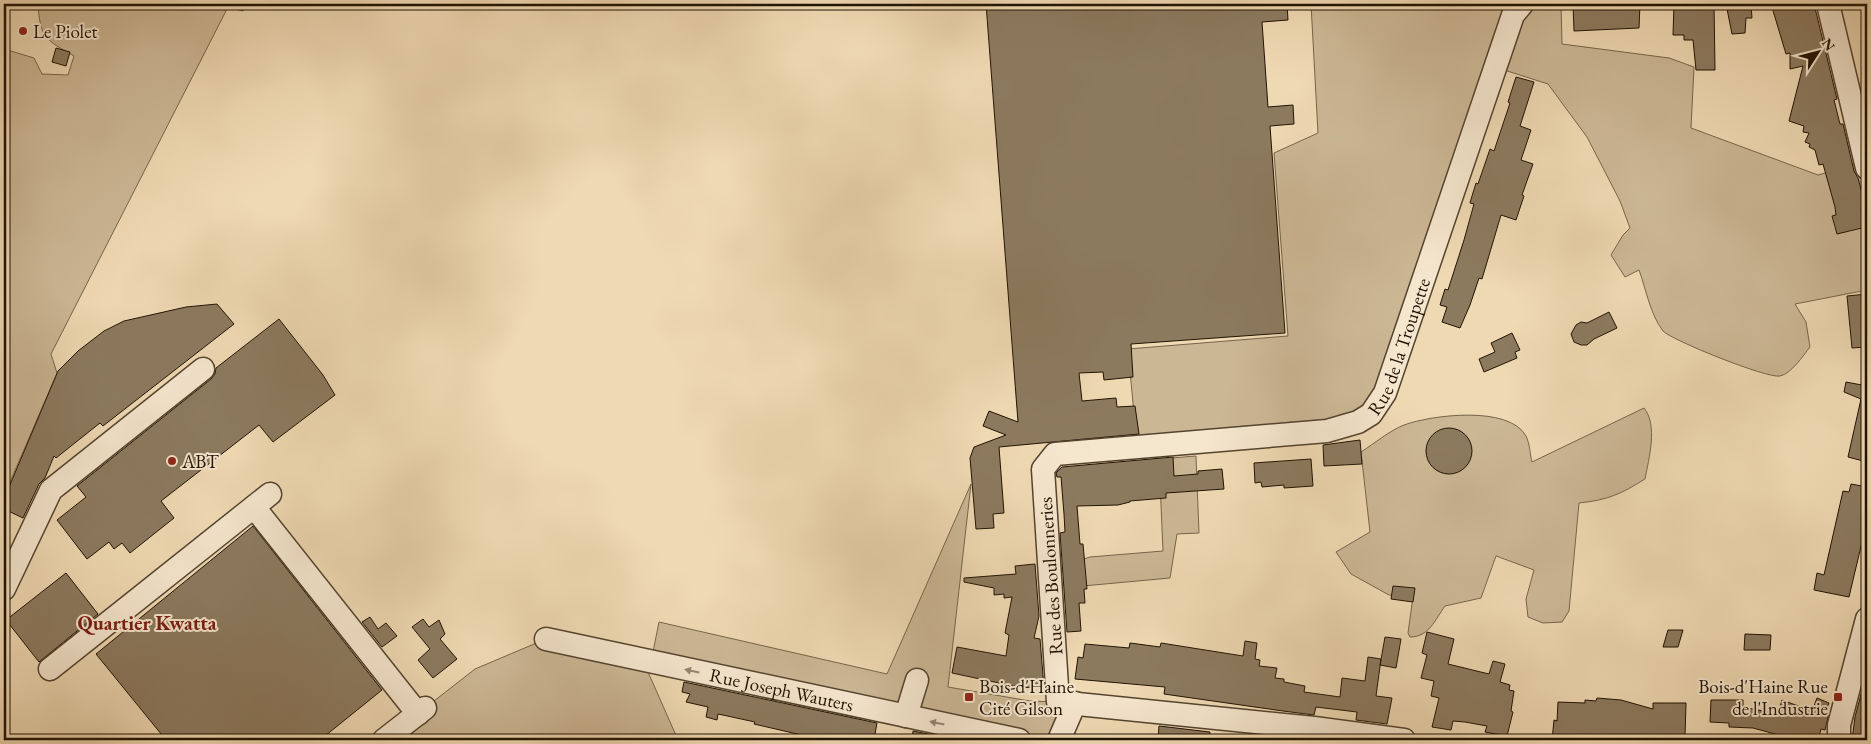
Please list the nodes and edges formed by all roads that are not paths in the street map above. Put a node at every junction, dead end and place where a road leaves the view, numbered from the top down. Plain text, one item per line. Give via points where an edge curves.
1 (1522, 4) edge
2 (1828, 4) edge
3 (1867, 168) edge
4 (203, 369) dead end
5 (1055, 454) joint
6 (4, 589) edge
7 (1867, 619) edge
8 (546, 639) dead end
9 (50, 669) dead end
10 (917, 680) dead end
11 (1067, 702) junction
12 (906, 716) junction
13 (384, 740) edge
14 (1019, 740) edge
15 (1059, 740) edge
16 (1404, 740) edge
17 (1839, 740) edge

1 - 5 street, Rue de la Troupette via 1513,15 1385,393 1371,414 1358,422 1327,430
2 - 3 street
4 - 6 street via 51,490
5 - 11 street, Rue des Boulonneries via 1043,469
7 - 17 street via 1839,725
12 -> 8 street, Rue Joseph Wauters
9 - 13 street via 262,500 422,711
10 - 12 street
11 - 15 street
11 - 16 street
14 -> 12 street, Rue Joseph Wauters

